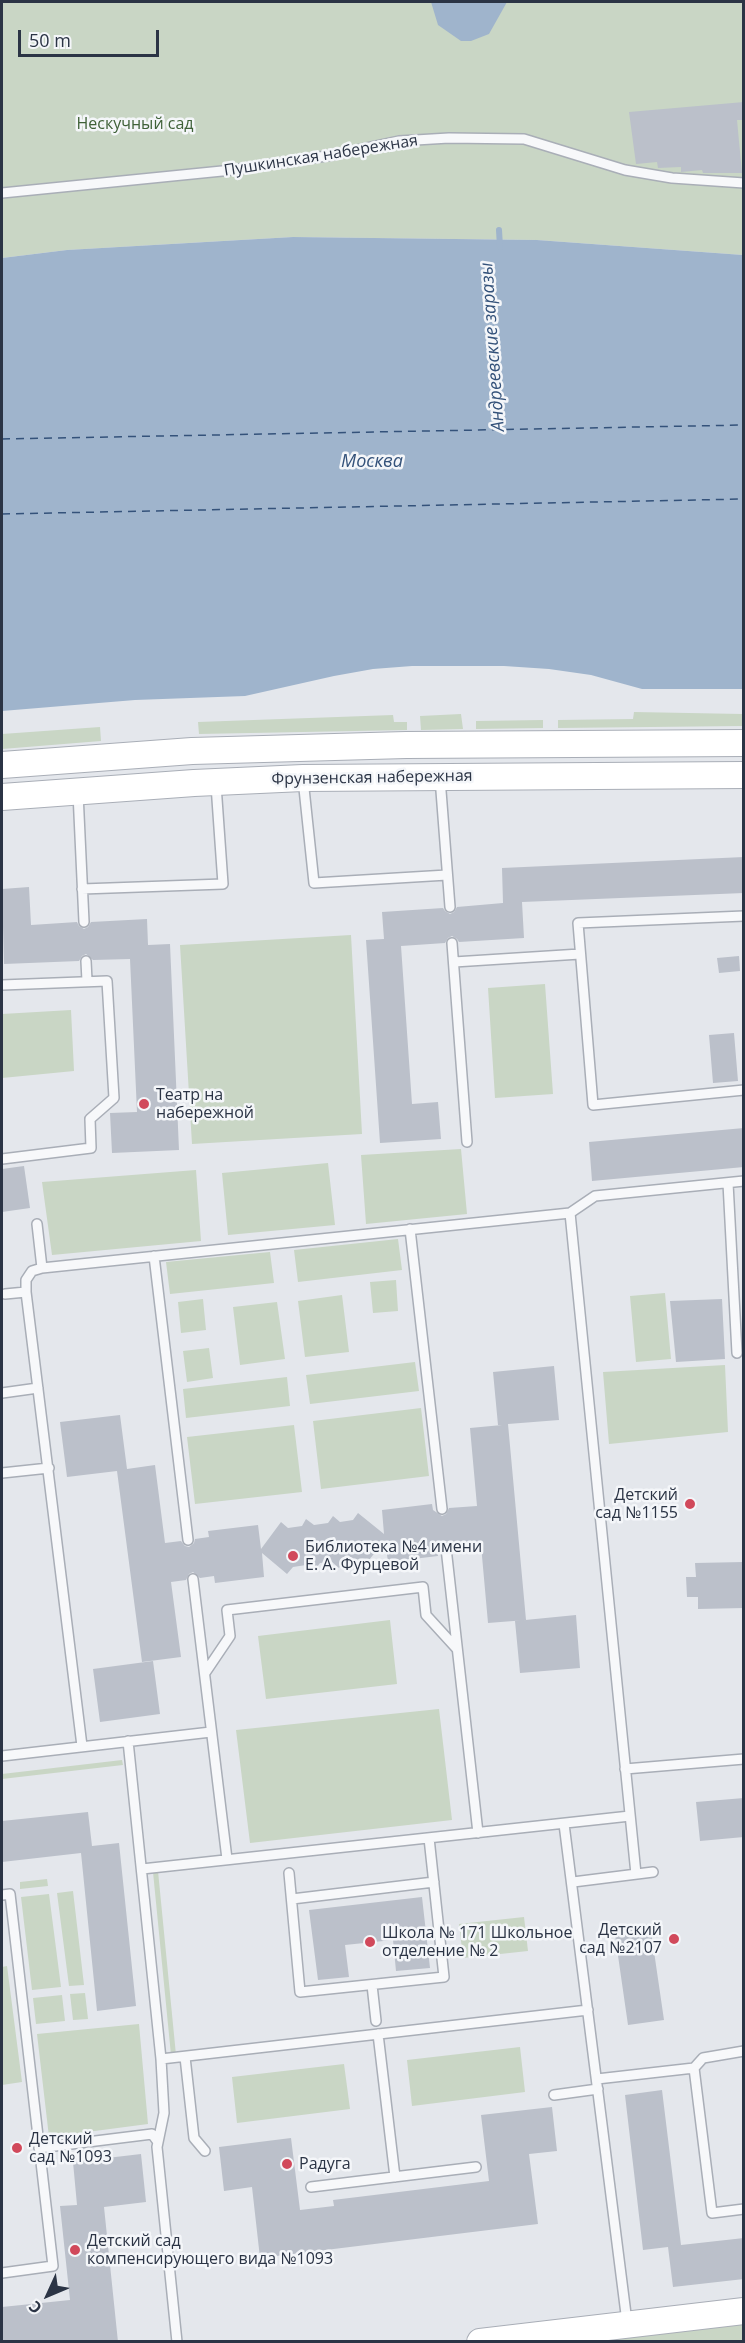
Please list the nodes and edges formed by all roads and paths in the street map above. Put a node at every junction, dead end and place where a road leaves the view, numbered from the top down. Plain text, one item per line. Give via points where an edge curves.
1 (744, 183) edge
2 (2, 193) edge
3 (744, 743) edge
4 (2, 765) edge
5 (744, 775) edge
6 (440, 776) junction
7 (303, 778) junction
8 (216, 782) junction
9 (78, 791) junction
10 (2, 797) edge
11 (447, 875) junction
12 (82, 889) junction
13 (450, 907) dead end
14 (744, 916) edge
15 (84, 922) dead end
16 (452, 943) dead end
17 (580, 954) junction
18 (86, 961) dead end
19 (454, 962) junction
20 (87, 981) junction
21 (2, 985) edge
22 (744, 1090) edge
23 (467, 1142) dead end
24 (2, 1159) edge
25 (744, 1181) edge
26 (728, 1183) junction
27 (570, 1213) junction
28 (37, 1224) dead end
29 (410, 1229) junction
30 (154, 1256) junction
31 (42, 1268) junction
32 (26, 1292) junction
33 (4, 1294) dead end
34 (737, 1353) dead end
35 (38, 1388) junction
36 (2, 1393) edge
37 (49, 1468) junction
38 (2, 1473) edge
39 (442, 1509) dead end
40 (189, 1540) dead end
41 (446, 1548) dead end
42 (193, 1579) dead end
43 (457, 1649) junction
44 (205, 1673) junction
45 (211, 1732) junction
46 (128, 1741) junction
47 (82, 1746) junction
48 (2, 1756) edge
49 (744, 1759) edge
50 (625, 1769) junction
51 (630, 1816) junction
52 (564, 1824) junction
53 (478, 1833) junction
54 (429, 1838) junction
55 (227, 1859) junction
56 (142, 1869) junction
57 (653, 1872) dead end
58 (289, 1873) dead end
59 (636, 1874) junction
60 (434, 1882) junction
61 (573, 1882) junction
62 (2, 1895) edge
63 (292, 1899) junction
64 (372, 1984) junction
65 (588, 2010) junction
66 (376, 2021) dead end
67 (378, 2034) junction
68 (744, 2051) edge
69 (185, 2056) junction
70 (160, 2059) junction
71 (694, 2068) junction
72 (598, 2084) junction
73 (554, 2095) dead end
74 (158, 2142) junction
75 (39, 2148) junction
76 (205, 2151) dead end
77 (477, 2167) dead end
78 (395, 2177) junction
79 (312, 2187) dead end
80 (744, 2209) edge
81 (2, 2273) edge
82 (744, 2311) edge
83 (627, 2324) junction
84 (177, 2342) edge
85 (480, 2342) edge

1 - 2 lane, Пушкинская набережная via 625,170 524,138 449,138 399,141 232,171
3 - 4 main road, Фрунзенская набережная via 204,750
5 - 6 main road, Фрунзенская набережная
6 - 7 main road, Фрунзенская набережная
6 - 11 lane
7 - 8 main road, Фрунзенская набережная
7 - 11 lane via 314,883
8 - 9 main road, Фрунзенская набережная
8 - 12 lane via 223,884
9 - 10 main road, Фрунзенская набережная
9 - 12 lane
11 - 13 lane
12 - 15 lane
14 - 17 lane via 578,923
16 - 19 lane
17 - 19 lane
17 - 22 lane via 593,1105
18 - 20 lane
19 - 23 lane
20 - 21 lane
20 - 24 lane via 107,981 114,1098 90,1119 91,1148
25 - 26 lane
26 - 27 lane via 595,1196
26 - 34 lane
27 - 29 lane
27 - 50 lane
28 - 31 lane
29 - 30 lane
29 - 39 lane
30 - 31 lane
30 - 40 lane
31 - 32 lane via 32,1271 26,1280
32 - 33 lane
32 - 35 lane
35 - 36 lane
35 - 37 lane
37 - 38 lane
37 - 47 lane
41 - 43 lane
42 - 44 lane
43 - 44 lane via 426,1615 423,1587 227,1610 230,1636
43 - 53 lane
44 - 45 lane
45 - 46 lane
45 - 55 lane
46 - 47 lane
46 - 56 lane
47 - 48 lane
49 - 50 lane
50 - 51 lane
51 - 52 lane
51 - 59 lane
52 - 53 lane
52 - 61 lane
53 - 54 lane
54 - 55 lane
54 - 60 lane
55 - 56 lane
56 - 70 lane
57 - 59 lane
58 - 63 lane
59 - 61 lane
60 - 63 lane
60 - 64 lane via 444,1977
61 - 65 lane
62 - 75 lane via 10,1894
63 - 64 lane via 300,1992
64 - 66 lane
65 - 67 lane
65 - 72 lane
67 - 69 lane
67 - 78 lane
68 - 71 lane via 703,2058
69 - 70 lane
69 - 76 lane via 194,2138
70 - 74 lane via 164,2113
71 - 72 lane
71 - 80 lane via 712,2213
72 - 73 lane
72 - 83 lane
74 - 75 lane via 152,2134
74 - 84 lane
75 - 81 lane via 53,2266
77 - 78 lane
78 - 79 lane
82 - 83 main road
83 - 85 main road

